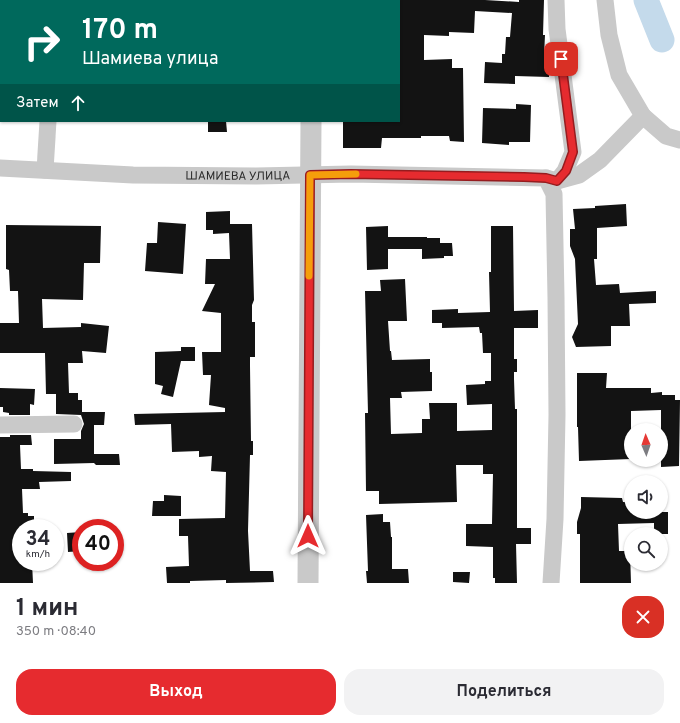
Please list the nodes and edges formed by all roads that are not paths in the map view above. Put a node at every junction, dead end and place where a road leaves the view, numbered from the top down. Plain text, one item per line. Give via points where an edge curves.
1 (556, 0) edge
2 (605, 0) edge
3 (643, 116) junction
4 (48, 122) edge
5 (311, 122) edge
6 (680, 140) edge
7 (0, 168) edge
8 (45, 170) junction
9 (310, 175) junction
10 (551, 180) junction
11 (74, 424) dead end
12 (0, 425) edge
13 (308, 583) edge
14 (551, 583) edge

1 - 10 street via 573,152 566,171
2 - 3 street via 609,35 619,75
3 - 6 street via 666,136
3 - 10 street, ШАМИЕВА УЛИЦА via 600,160 579,175
4 - 8 street
5 - 9 street
7 - 8 street, ШАМИЕВА УЛИЦА
8 - 9 street, ШАМИЕВА УЛИЦА via 133,175
9 - 10 street, ШАМИЕВА УЛИЦА via 524,177
9 - 13 street
10 - 14 street via 554,194 557,415
11 - 12 street

